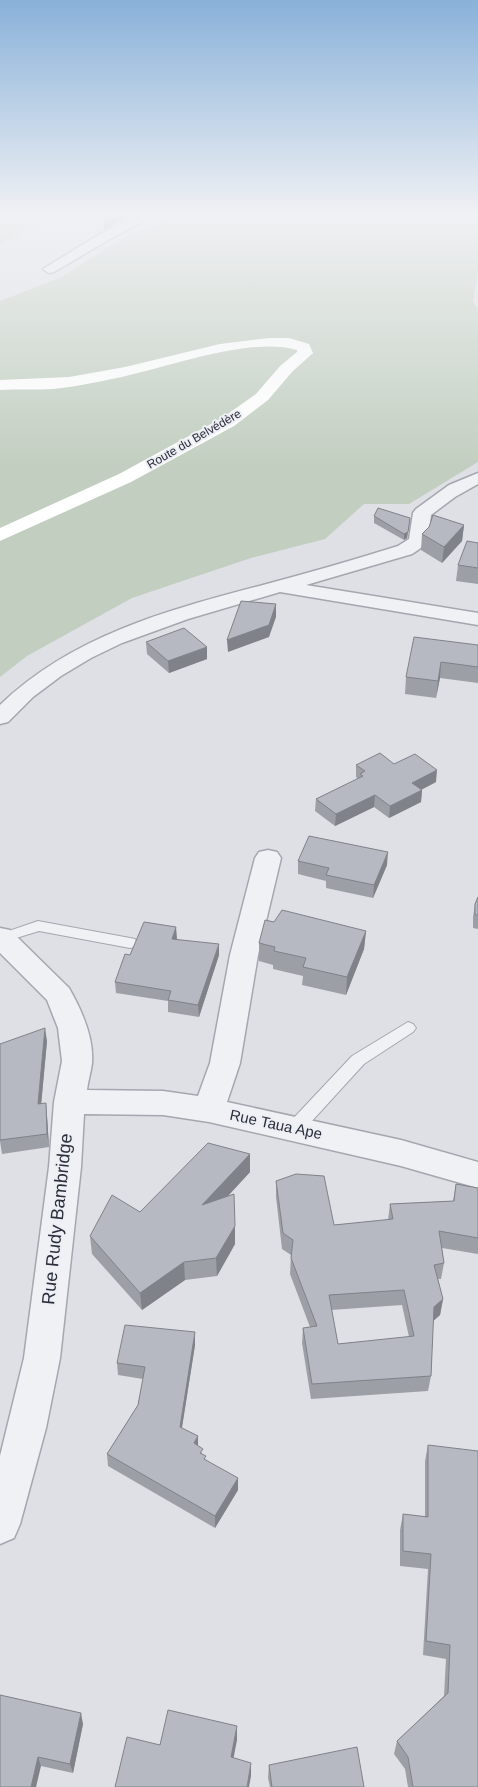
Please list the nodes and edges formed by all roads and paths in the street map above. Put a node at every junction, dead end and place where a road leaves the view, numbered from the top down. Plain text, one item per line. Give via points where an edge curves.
1 (0, 385) edge
2 (478, 478) edge
3 (0, 535) edge
4 (278, 587) junction
5 (220, 602) joint
6 (478, 619) edge
7 (0, 717) edge
8 (268, 858) dead end
9 (130, 943) dead end
10 (5, 948) edge
11 (408, 1028) dead end
12 (69, 1102) junction
13 (209, 1110) junction
14 (295, 1128) junction
15 (478, 1175) edge
16 (0, 1524) edge

1 - 3 street, Route du Belvédère via 66,382 277,341 296,343 304,347 305,354 286,369 262,397 228,422 125,478
2 - 4 street via 469,480 422,513 418,542 405,550
4 - 5 street
4 - 6 street
5 - 7 street via 132,630 84,652 37,682
8 - 13 street via 244,955 225,1063
9 - 10 lane via 38,926
10 - 12 street, Rue Rudy Bambridge via 59,995 73,1028 77,1061
11 - 14 lane via 358,1060
12 - 13 street, Rue Taua Ape via 163,1103
12 - 16 street, Rue Rudy Bambridge via 65,1167 42,1358 27,1428
13 - 14 street, Rue Taua Ape
14 - 15 street, Rue Taua Ape

